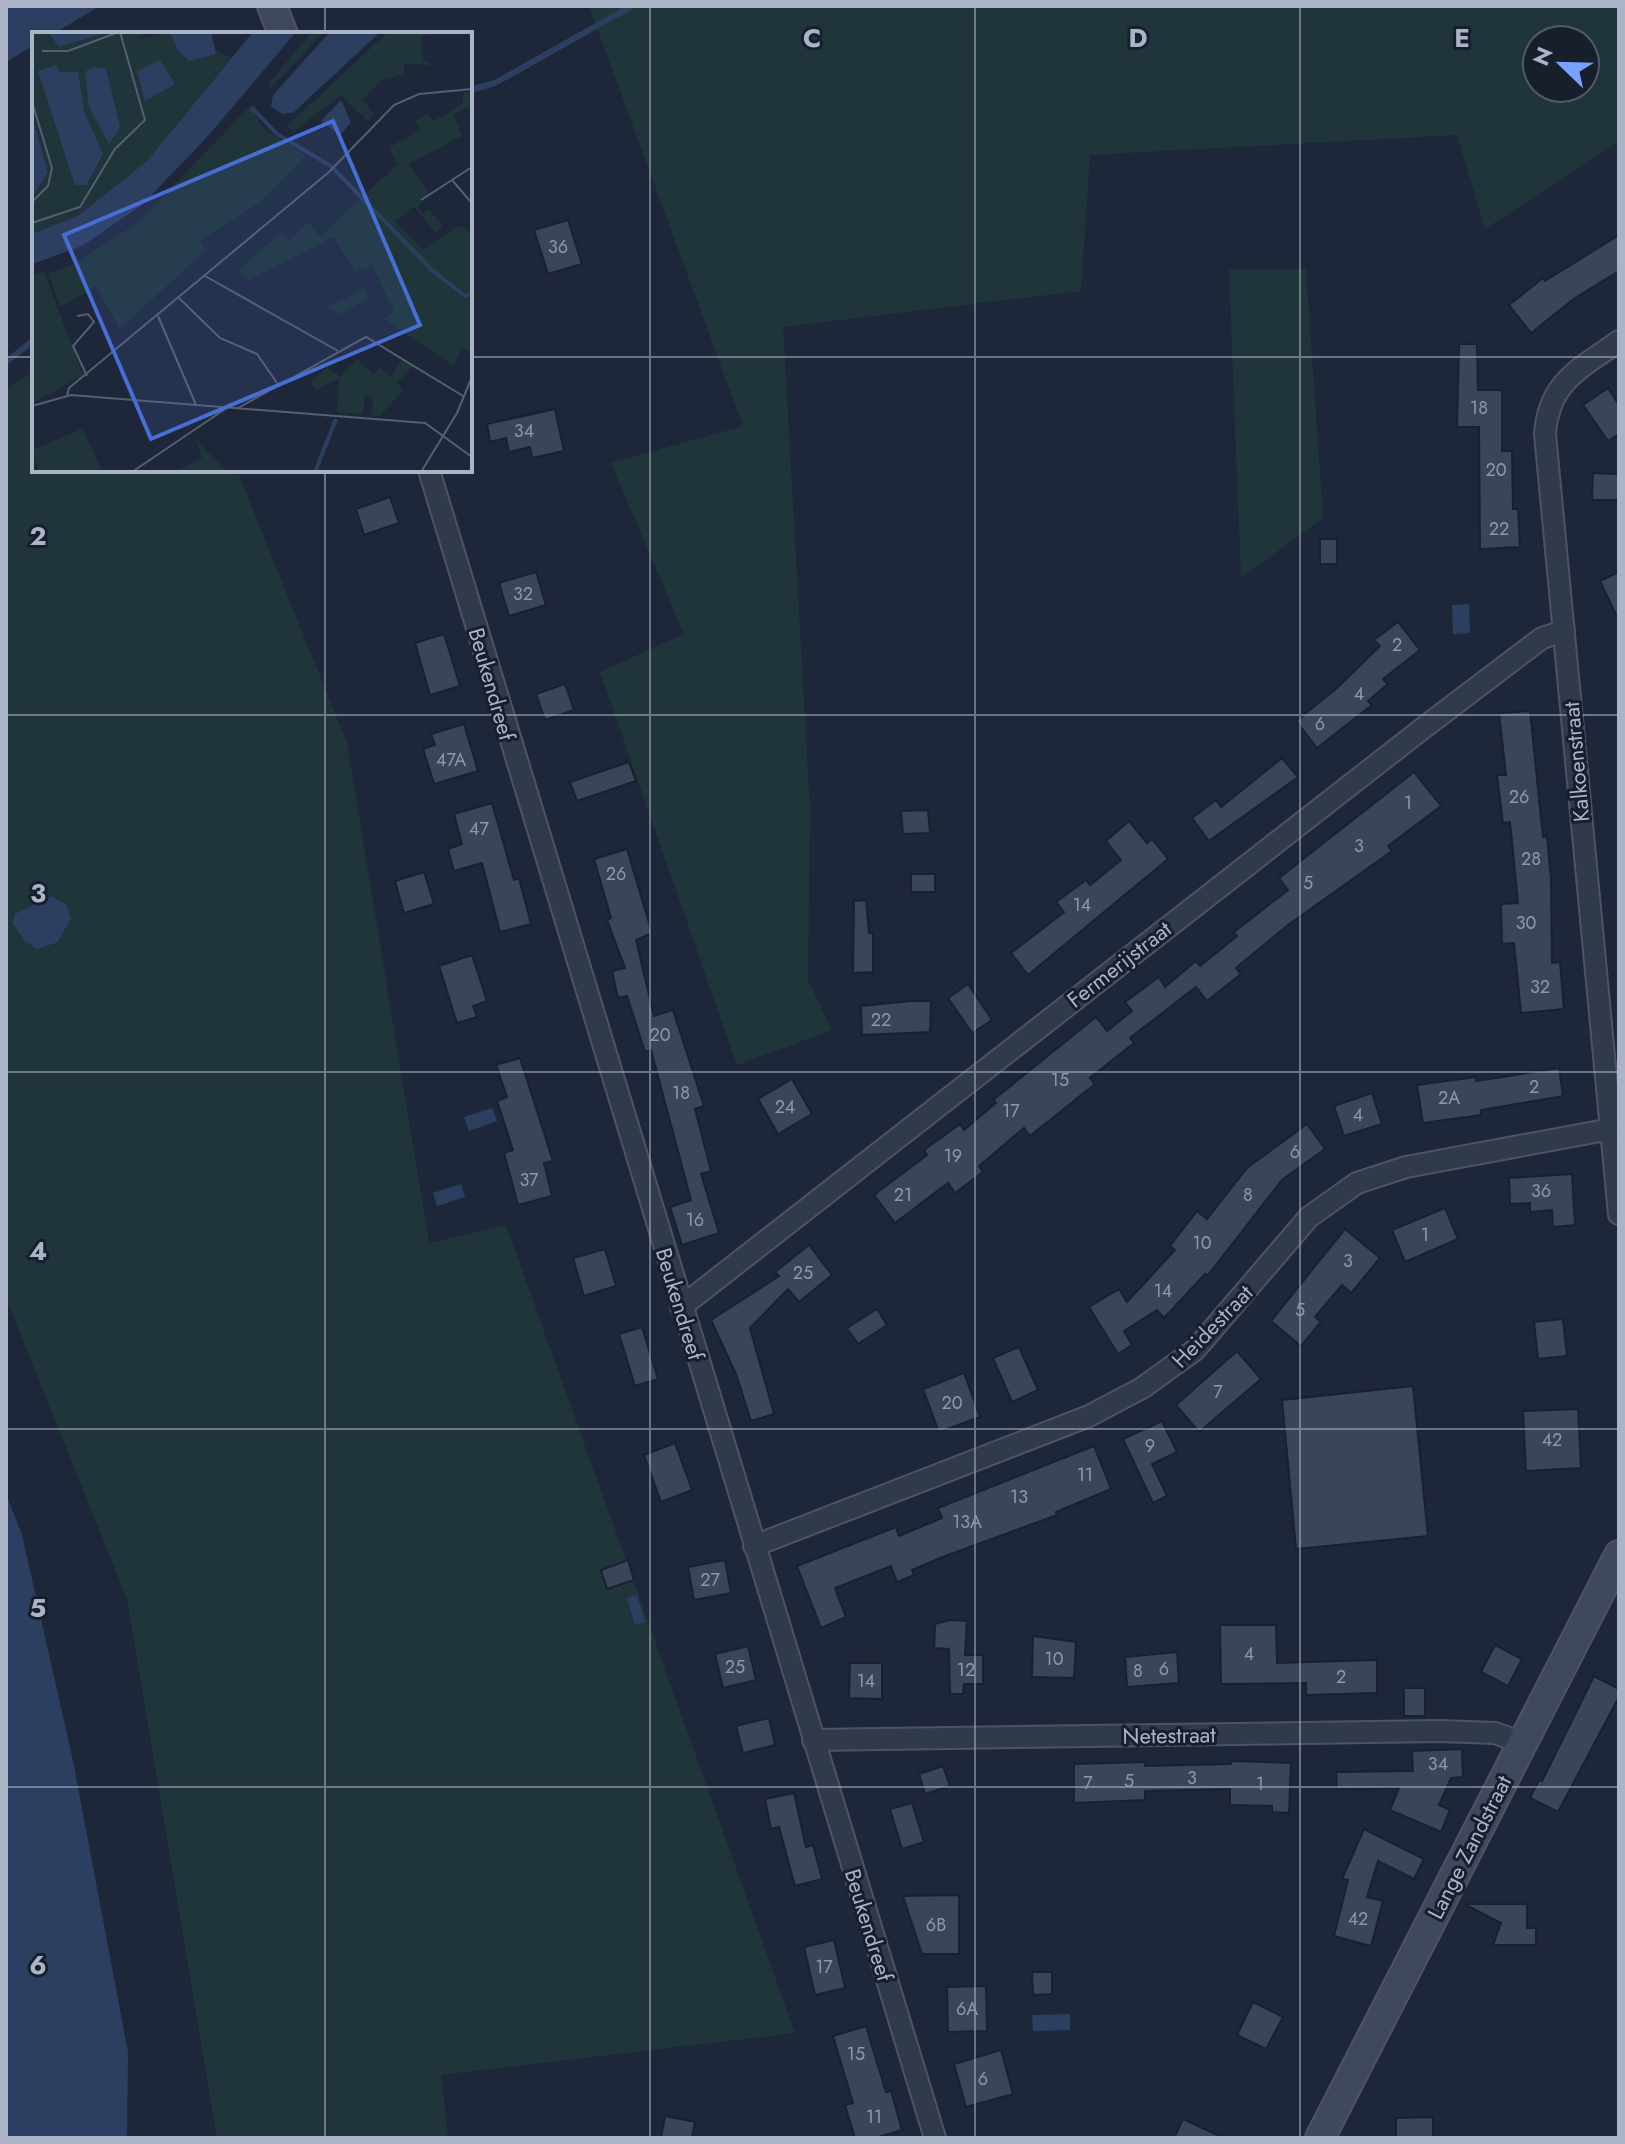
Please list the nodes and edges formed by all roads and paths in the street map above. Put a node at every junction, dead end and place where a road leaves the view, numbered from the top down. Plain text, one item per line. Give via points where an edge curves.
1 (272, 6) edge
2 (282, 32) edge
3 (1619, 341) edge
4 (430, 472) edge
5 (1564, 631) junction
6 (1611, 1129) junction
7 (1619, 1214) edge
8 (681, 1307) junction
9 (754, 1546) junction
10 (1619, 1555) edge
11 (813, 1740) junction
12 (1522, 1743) junction
13 (935, 2138) edge
14 (1320, 2138) edge

1 - 2 street
3 - 5 street, Kalkoenstraat via 1565,380 1546,418
4 - 8 street, Beukendreef
5 - 6 street, Kalkoenstraat
5 - 8 street, Fermerijstraat via 1542,638 1409,739
6 - 7 street, Kalkoenstraat
6 - 9 street, Heidestraat via 1406,1167 1357,1183 1309,1217 1195,1350 1142,1388 1089,1416
8 - 9 street, Beukendreef
9 - 11 street, Beukendreef
10 - 12 street, Lange Zandstraat
11 - 12 street, Netestraat via 1439,1731 1495,1733
11 - 13 street, Beukendreef
12 - 14 street, Lange Zandstraat

